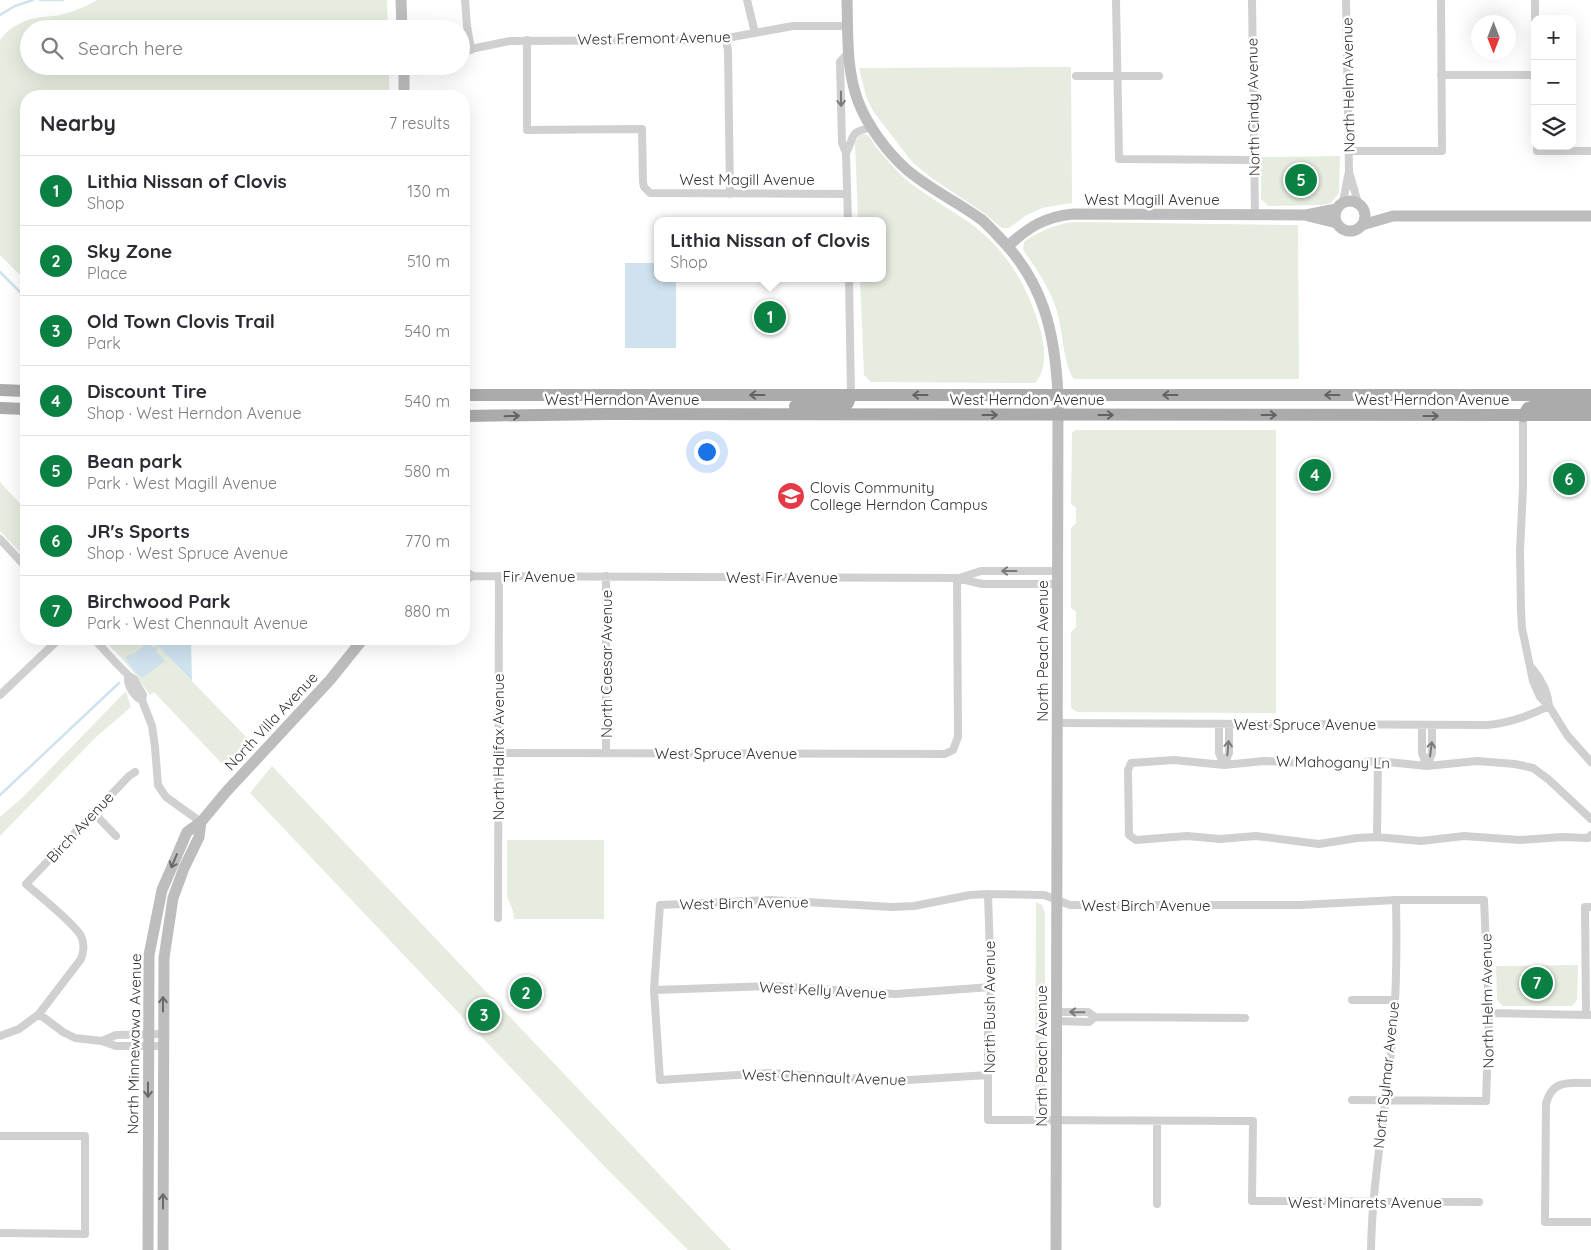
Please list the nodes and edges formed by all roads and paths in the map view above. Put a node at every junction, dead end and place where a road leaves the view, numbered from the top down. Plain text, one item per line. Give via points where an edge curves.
1 (401, 0) edge
2 (465, 0) edge
3 (747, 0) edge
4 (847, 0) edge
5 (1116, 0) edge
6 (1252, 0) edge
7 (1346, 0) edge
8 (1441, 0) edge
9 (1535, 0) edge
10 (1536, 15) edge
11 (402, 20) edge
12 (467, 20) edge
13 (848, 26) junction
14 (755, 33) junction
15 (726, 39) junction
16 (527, 40) junction
17 (470, 44) edge
18 (471, 50) joint
19 (848, 53) junction
20 (1531, 74) edge
21 (404, 75) edge
22 (1441, 75) junction
23 (1076, 76) dead end
24 (1117, 76) junction
25 (1160, 76) dead end
26 (404, 90) edge
27 (872, 127) junction
28 (1564, 150) edge
29 (1349, 151) junction
30 (1591, 151) edge
31 (846, 152) junction
32 (1254, 160) junction
33 (1349, 171) junction
34 (730, 194) junction
35 (847, 194) junction
36 (1340, 206) junction
37 (1361, 206) junction
38 (1255, 215) junction
39 (1306, 215) junction
40 (1392, 216) junction
41 (1591, 216) edge
42 (848, 217) edge
43 (1337, 223) junction
44 (1362, 225) junction
45 (1008, 246) junction
46 (849, 282) edge
47 (0, 390) edge
48 (20, 391) edge
49 (470, 395) edge
50 (851, 395) junction
51 (1058, 395) junction
52 (1591, 395) edge
53 (1591, 405) edge
54 (0, 408) edge
55 (20, 409) edge
56 (680, 414) junction
57 (1058, 415) junction
58 (470, 416) edge
59 (1523, 416) junction
60 (1591, 416) edge
61 (0, 539) edge
62 (20, 561) edge
63 (1057, 571) junction
64 (470, 574) edge
65 (473, 576) junction
66 (499, 576) junction
67 (606, 576) junction
68 (470, 577) edge
69 (958, 578) junction
70 (1057, 584) junction
71 (53, 645) edge
72 (100, 645) edge
73 (358, 645) edge
74 (0, 694) edge
75 (1549, 706) junction
76 (1057, 723) junction
77 (1219, 724) junction
78 (1229, 724) junction
79 (1422, 725) junction
80 (1432, 725) junction
81 (606, 752) junction
82 (498, 753) junction
83 (1378, 761) junction
84 (1591, 762) edge
85 (1224, 765) junction
86 (1427, 766) junction
87 (135, 772) dead end
88 (93, 812) junction
89 (1591, 819) edge
90 (201, 822) junction
91 (1591, 835) edge
92 (116, 836) dead end
93 (1377, 837) junction
94 (988, 894) junction
95 (1057, 900) junction
96 (1396, 900) junction
97 (1484, 900) joint
98 (1588, 907) edge
99 (498, 918) dead end
100 (992, 987) junction
101 (654, 990) junction
102 (1352, 1000) dead end
103 (1395, 1000) junction
104 (1489, 1013) junction
105 (39, 1014) junction
106 (1589, 1015) edge
107 (1057, 1017) junction
108 (1244, 1018) dead end
109 (148, 1034) junction
110 (163, 1034) junction
111 (0, 1036) edge
112 (102, 1041) junction
113 (148, 1046) junction
114 (163, 1046) junction
115 (988, 1075) junction
116 (1591, 1083) edge
117 (1352, 1100) dead end
118 (1385, 1101) junction
119 (1056, 1121) junction
120 (1157, 1121) junction
121 (0, 1136) edge
122 (1373, 1201) junction
123 (1479, 1202) dead end
124 (1156, 1204) dead end
125 (1591, 1222) edge
126 (0, 1233) edge
127 (148, 1250) edge
128 (163, 1250) edge
129 (1056, 1250) edge
130 (1372, 1250) edge

1 - 11 street
2 - 12 street
3 - 14 street
4 - 13 street, North Peach Avenue
5 - 24 street
6 - 32 street, North Cindy Avenue
7 - 29 street, North Helm Avenue
8 - 22 street
9 - 10 street
13 - 14 street, West Fremont Avenue via 793,26
13 - 19 street, North Peach Avenue
14 - 15 street, West Fremont Avenue
15 - 16 street, West Fremont Avenue
15 - 34 street
16 - 18 street, West Fremont Avenue
16 - 34 street, West Magill Avenue via 527,130 642,129 643,182 647,191 654,194
17 - 18 street
19 - 27 street, North Peach Avenue via 851,79
19 -> 31 street, North Peach Avenue via 840,62 842,144
20 - 22 street
21 - 26 street
22 - 29 street via 1442,151
23 - 24 street
24 - 25 street
24 - 32 street via 1118,159
27 - 31 street via 853,134
27 - 45 street, North Peach Avenue via 906,169 983,221
28 - 30 street
29 - 33 street, North Helm Avenue
31 - 35 street, North Peach Avenue
32 - 38 street, North Cindy Avenue
33 - 36 street, North Helm Avenue
33 - 37 street, North Helm Avenue
34 - 35 street, West Magill Avenue
35 - 42 street, North Peach Avenue
36 - 37 street via 1353,201
36 - 39 street, West Magill Avenue
36 - 43 street via 1335,216
37 - 40 street
37 - 44 street via 1365,214
38 - 39 street, West Magill Avenue
38 - 45 street, West Magill Avenue via 1061,215 1037,223
39 - 43 street, West Magill Avenue
40 - 41 street
40 - 44 street
43 - 44 street via 1348,231
45 - 51 street, North Peach Avenue via 1028,273 1043,306 1054,350
46 - 50 street
47 - 48 main road
50 -> 49 main road, West Herndon Avenue
51 -> 50 main road, West Herndon Avenue
50 - 56 main road via 843,406 737,406
52 -> 51 main road, West Herndon Avenue
51 - 57 street, North Peach Avenue
53 - 59 main road via 1538,405 1528,408
54 - 55 main road
56 -> 57 main road, West Herndon Avenue
58 -> 56 main road, West Herndon Avenue
57 -> 59 main road, West Herndon Avenue
57 - 63 street, North Peach Avenue
59 - 60 main road, West Herndon Avenue
59 - 75 street via 1520,610 1532,668 1541,678
61 - 62 street
63 -> 69 street, West Fir Avenue via 981,571
63 - 70 street, North Peach Avenue
64 - 65 street, Fir Avenue
65 - 66 street, Fir Avenue
65 - 68 street, Fir Avenue
66 - 67 street, Fir Avenue
66 - 82 street, North Halifax Avenue
67 - 69 street, West Fir Avenue
67 - 81 street, North Caesar Avenue
69 - 70 street, West Fir Avenue via 982,584
69 - 81 street, West Spruce Avenue via 958,737 952,750 942,755
70 - 76 street, North Peach Avenue
71 - 74 street
72 - 90 street via 128,677 134,679 143,695 154,737 158,785 166,797
73 - 90 street, North Villa Avenue
75 - 80 street, West Spruce Avenue via 1505,723
75 - 84 street via 1567,735
76 - 77 street, West Spruce Avenue
76 - 95 street, North Peach Avenue
77 - 78 street, West Spruce Avenue
77 - 85 street via 1219,753
78 - 79 street, West Spruce Avenue
85 -> 78 street via 1229,753
79 - 80 street, West Spruce Avenue
79 - 86 street via 1422,753
86 -> 80 street via 1432,753
81 - 82 street, West Spruce Avenue
82 - 99 street, North Halifax Avenue
83 - 85 street, W Mahogany Ln via 1330,764 1264,761
83 - 86 street, W Mahogany Ln
83 - 93 street
85 - 93 street, W Mahogany Ln via 1174,760 1131,763 1128,770 1129,835 1136,840 1256,836 1319,844
86 - 89 street, W Mahogany Ln via 1477,761 1533,768
87 - 88 street, Birch Avenue
88 - 92 street
88 - 105 street, Birch Avenue via 26,884 77,930 84,944 81,959
90 -> 109 street, North Minnewawa Avenue via 186,832 162,890 149,955
110 -> 90 street, North Minnewawa Avenue via 167,928 173,898 199,837
91 - 93 street via 1588,838 1520,840 1464,836 1421,841
94 - 95 street, West Birch Avenue via 1044,895
94 - 100 street, North Bush Avenue
94 - 101 street, West Birch Avenue via 892,907 771,900 660,905
95 - 96 street, West Birch Avenue via 1070,905 1325,905
95 - 107 street, North Peach Avenue
96 - 97 street, West Birch Avenue
96 - 103 street, North Sylmar Avenue
97 - 104 street, North Helm Avenue
98 - 106 street
100 - 101 street, West Kelly Avenue via 896,994 774,986
100 - 115 street, North Bush Avenue
101 - 115 street, West Chennault Avenue via 660,1080 768,1072 894,1081
102 - 103 street
103 - 118 street, North Sylmar Avenue
104 - 106 street
104 - 118 street, North Helm Avenue via 1486,1101
105 - 111 street via 19,1029
105 - 112 street via 69,1036
107 - 108 street via 1088,1012 1095,1017
107 - 119 street, North Peach Avenue
109 - 110 street
109 - 112 street via 116,1035
109 - 113 street, North Minnewawa Avenue
110 - 114 street, North Minnewawa Avenue
112 - 113 street via 116,1046
113 - 114 street
113 -> 127 street, North Minnewawa Avenue
128 -> 114 street, North Minnewawa Avenue
115 - 119 street, North Bush Avenue via 988,1120
116 - 125 street via 1566,1083 1556,1086 1549,1094 1546,1104 1545,1222
117 - 118 street
118 - 122 street, North Sylmar Avenue
119 - 120 street
119 - 129 street, North Peach Avenue
120 - 122 street, West Minarets Avenue via 1253,1121 1252,1202
120 - 124 street
121 - 126 street via 85,1136 85,1234
122 - 123 street, West Minarets Avenue
122 - 130 street, North Sylmar Avenue

